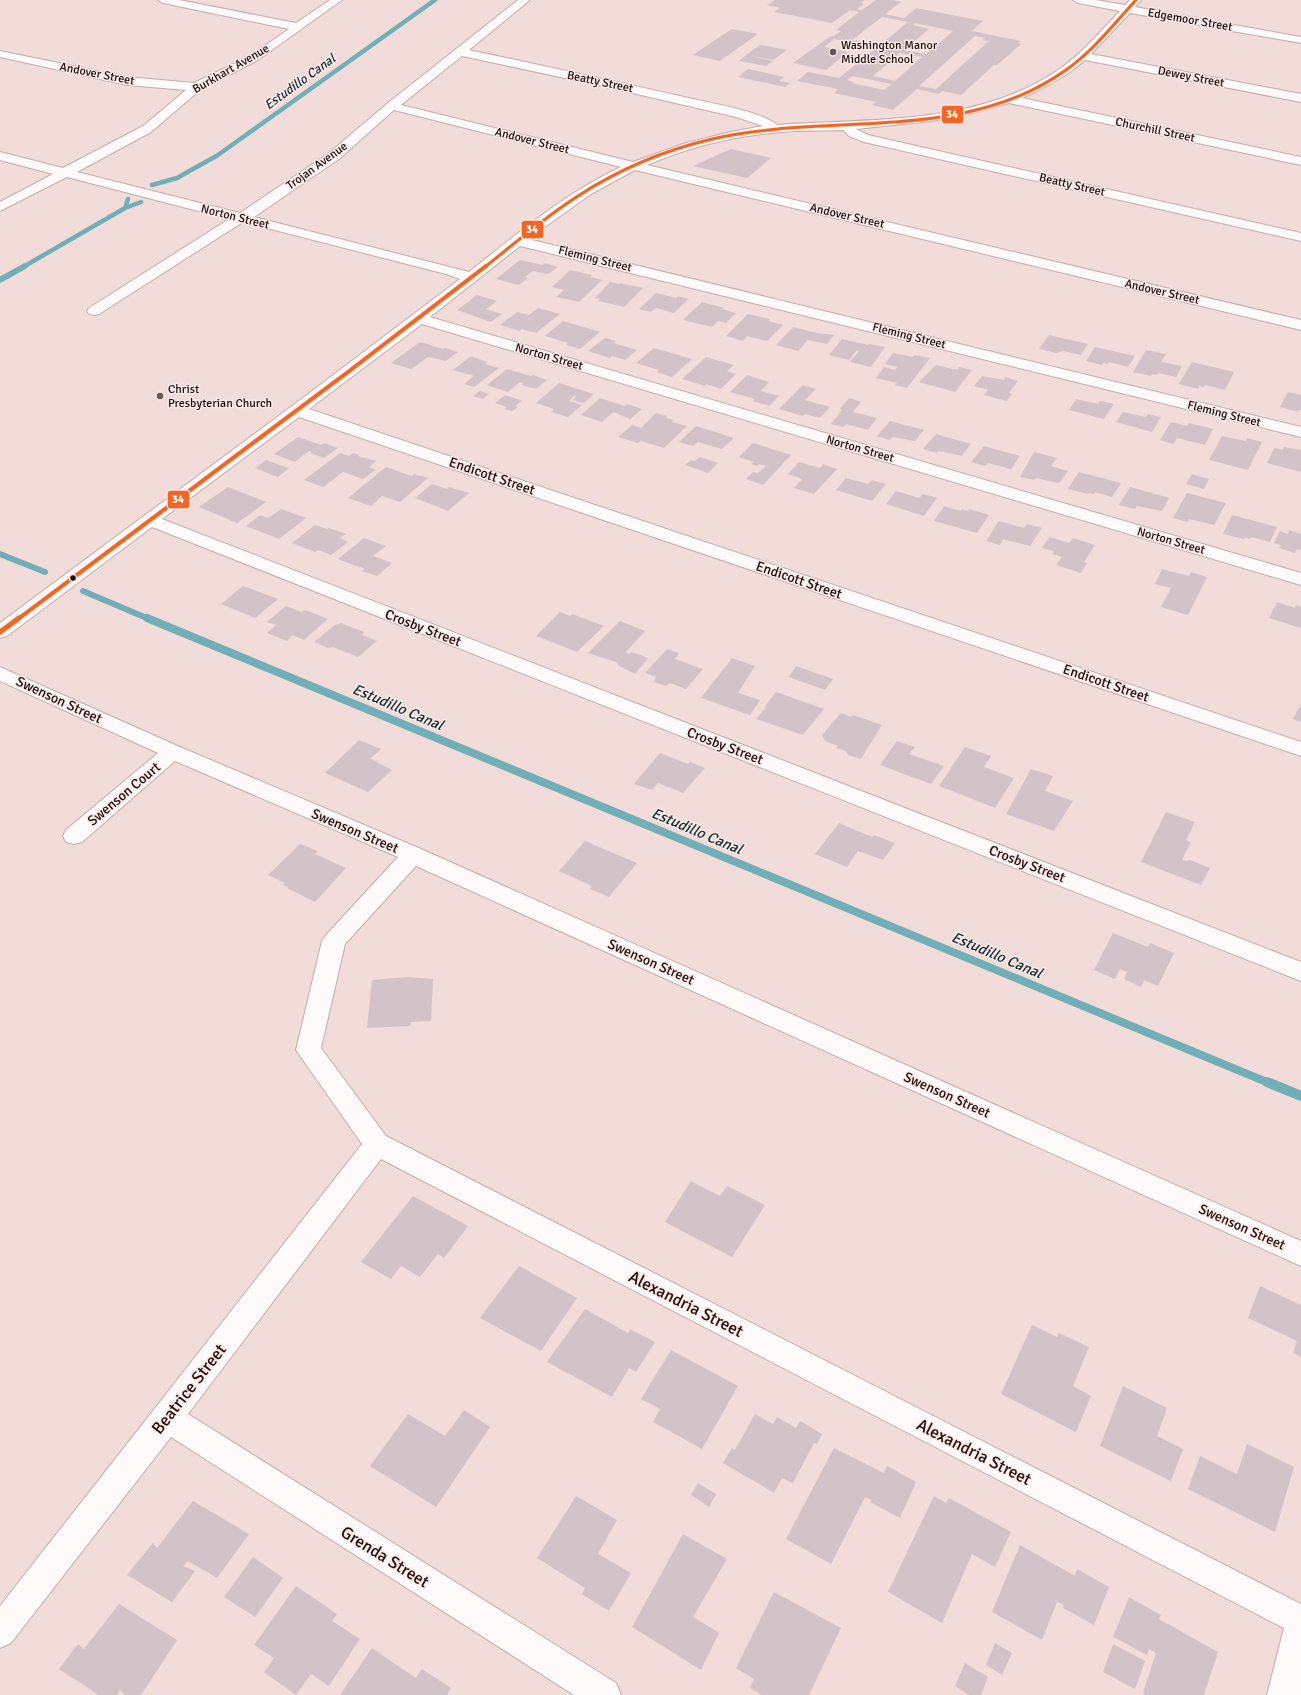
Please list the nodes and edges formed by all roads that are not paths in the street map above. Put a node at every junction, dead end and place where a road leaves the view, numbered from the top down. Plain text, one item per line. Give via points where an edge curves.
1 (163, 0) edge
2 (337, 0) edge
3 (525, 0) edge
4 (1078, 0) edge
5 (1136, 0) edge
6 (1127, 9) junction
7 (297, 27) junction
8 (1301, 40) edge
9 (460, 52) junction
10 (0, 54) edge
11 (1082, 56) junction
12 (196, 87) junction
13 (1301, 98) edge
14 (1008, 99) junction
15 (392, 106) junction
16 (740, 114) junction
17 (846, 126) junction
18 (774, 129) junction
19 (747, 133) junction
20 (0, 156) edge
21 (1301, 161) edge
22 (634, 166) junction
23 (65, 173) junction
24 (0, 207) edge
25 (243, 218) junction
26 (1301, 237) edge
27 (518, 241) junction
28 (471, 278) junction
29 (94, 311) dead end
30 (419, 318) junction
31 (1301, 325) edge
32 (296, 410) junction
33 (1301, 432) edge
34 (149, 520) junction
35 (1301, 579) edge
36 (0, 632) edge
37 (0, 673) edge
38 (1301, 749) edge
39 (173, 752) junction
40 (74, 836) dead end
41 (413, 855) junction
42 (1301, 972) edge
43 (377, 1144) junction
44 (1301, 1254) edge
45 (167, 1418) junction
46 (1301, 1621) edge
47 (1301, 1624) edge
48 (0, 1632) edge
49 (604, 1695) edge
50 (1284, 1695) edge

1 - 7 street
2 - 7 street, Burkhart Avenue
3 - 9 street, Trojan Avenue
4 - 6 street, Edgemoor Street
5 - 6 street
6 - 8 street, Edgemoor Street
6 - 11 street
7 - 12 street, Burkhart Avenue via 254,58
9 - 15 street, Trojan Avenue
9 - 16 street, Beatty Street
10 - 12 street, Andover Street via 127,81
11 - 13 street, Dewey Street
11 - 14 street via 1050,79
12 - 23 street, Burkhart Avenue via 147,129
14 - 17 street via 938,116
14 - 21 street, Churchill Street
15 - 22 street, Andover Street
15 - 25 street, Trojan Avenue via 334,156
16 - 18 street, Beatty Street via 767,123
16 - 19 street
17 - 18 street
17 - 26 street, Beatty Street via 864,138
18 - 19 street
19 - 22 street via 705,142
20 - 23 street, Norton Street
22 - 27 street via 588,189
22 - 31 street, Andover Street
23 - 24 street, Burkhart Avenue
23 - 25 street, Norton Street
25 - 28 street, Norton Street
25 - 29 street, Trojan Avenue via 229,224
27 - 28 street
27 - 33 street, Fleming Street
28 - 30 street
30 - 32 street
30 - 35 street, Norton Street
32 - 34 street
32 - 38 street, Endicott Street
34 - 36 street
34 - 42 street, Crosby Street
37 - 39 street, Swenson Street
39 - 40 street, Swenson Court
39 - 41 street, Swenson Street
41 - 43 street, Alexandria Street via 334,942 308,1050
41 - 44 street, Swenson Street
43 - 45 street, Beatrice Street
43 - 46 street, Alexandria Street
45 - 48 street, Beatrice Street
45 - 49 street, Grenda Street
47 - 50 street

